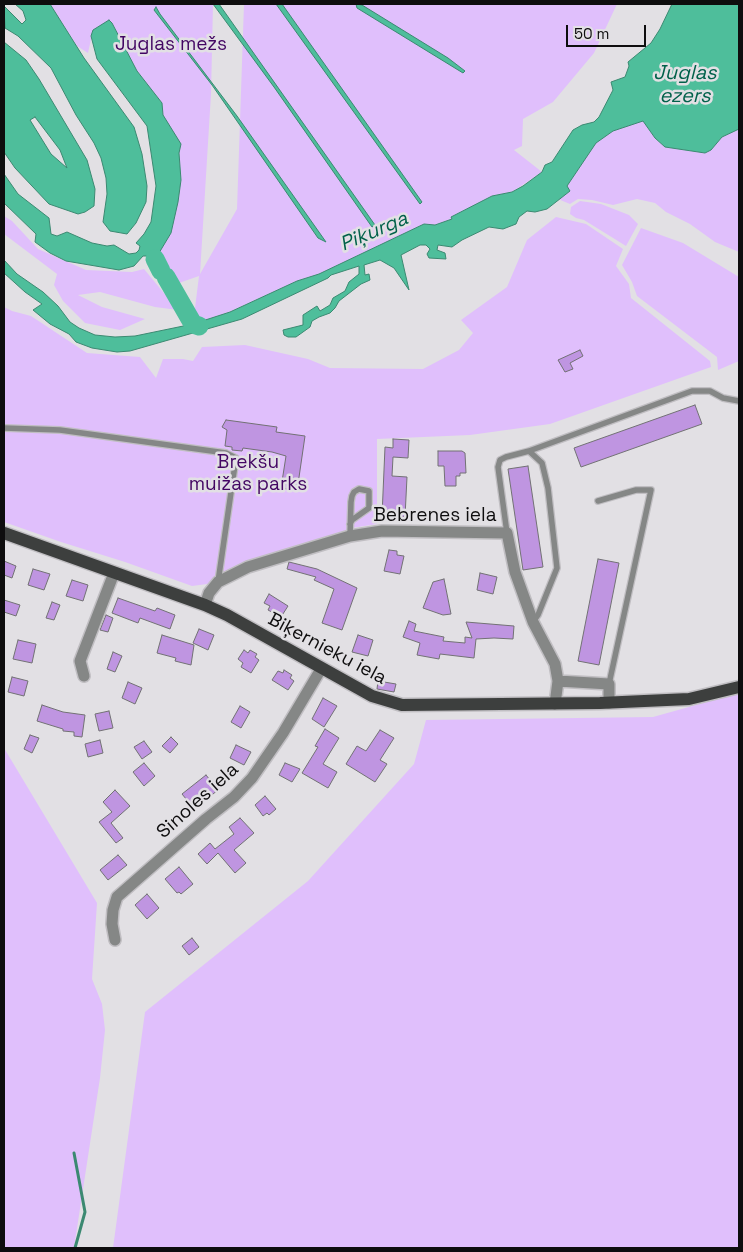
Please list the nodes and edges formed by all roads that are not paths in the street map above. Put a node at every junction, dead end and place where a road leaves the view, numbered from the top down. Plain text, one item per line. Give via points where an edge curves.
1 (739, 401) edge
2 (4, 428) edge
3 (529, 451) junction
4 (598, 501) dead end
5 (350, 524) junction
6 (4, 533) edge
7 (507, 533) junction
8 (350, 536) junction
9 (114, 573) junction
10 (218, 582) junction
11 (205, 605) junction
12 (533, 622) junction
13 (321, 669) junction
14 (84, 676) dead end
15 (558, 681) junction
16 (609, 684) junction
17 (739, 687) edge
18 (609, 703) junction
19 (556, 704) junction
20 (115, 940) dead end

1 - 3 lane via 710,391 692,391
2 - 10 lane via 60,430 226,453 236,458
3 - 7 lane via 506,456 498,466
3 - 12 lane via 542,463 548,488 557,568
4 - 16 lane via 636,490 651,490
5 - 5 lane via 354,492 359,489 370,491 369,508
5 - 8 lane
6 - 9 main road, Biķernieku iela
7 - 8 street, Bebrenes iela via 382,531
7 - 12 street, Bebrenes iela via 515,572
8 - 10 street, Bebrenes iela via 248,567
9 - 11 main road, Biķernieku iela
9 - 14 street via 80,661
10 - 11 street
11 - 13 main road, Biķernieku iela
12 - 15 street, Bebrenes iela via 555,664
13 - 19 main road, Biķernieku iela via 372,696 402,705
13 - 20 street, Sinoles iela via 252,778 117,897 112,917
15 - 16 street
15 - 19 street, Bebrenes iela
16 - 18 street
17 - 18 main road, Biķernieku iela via 689,699
18 - 19 main road, Biķernieku iela

